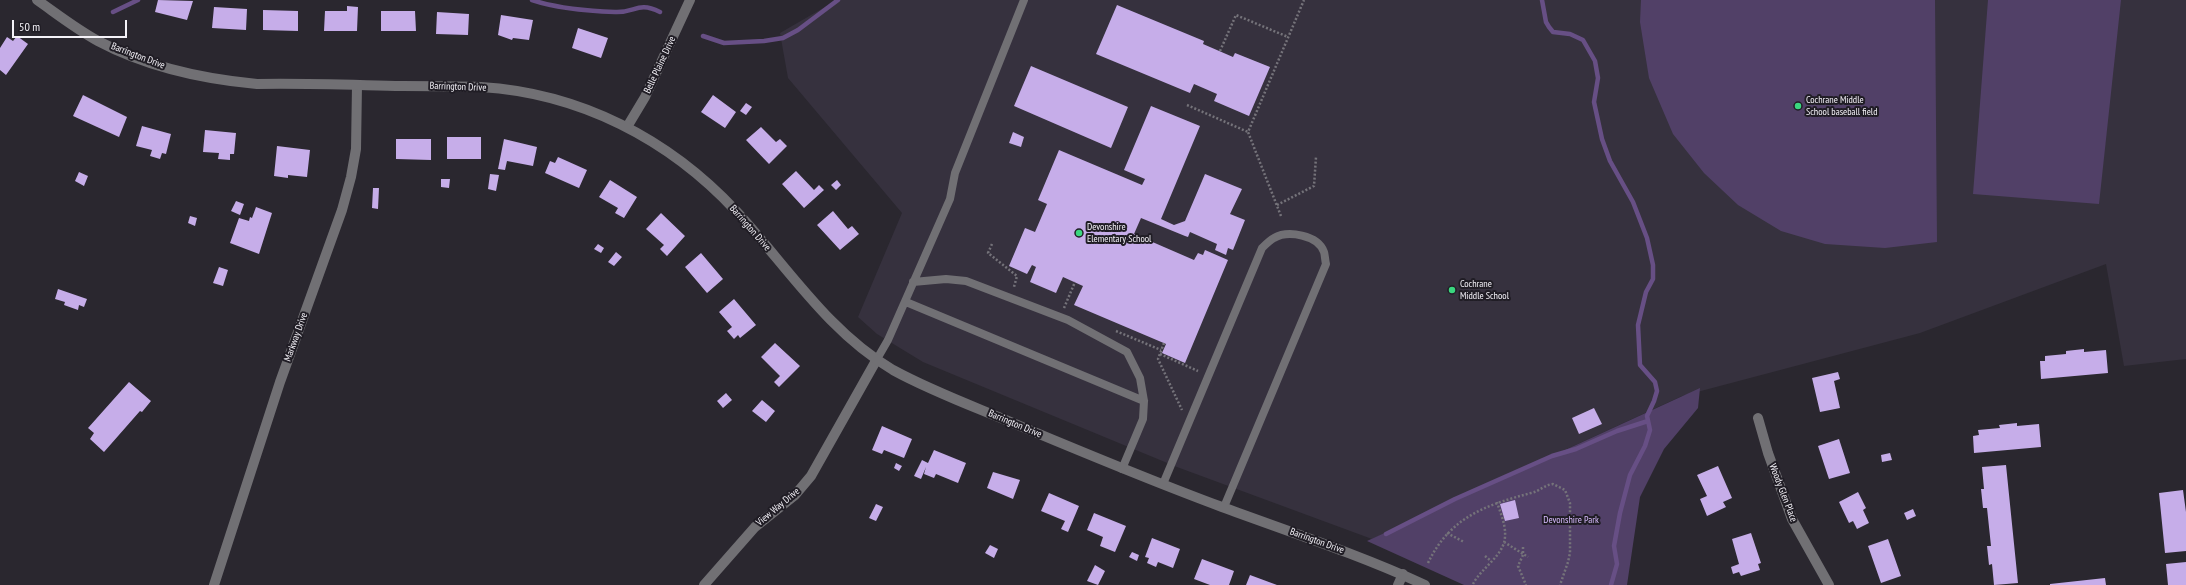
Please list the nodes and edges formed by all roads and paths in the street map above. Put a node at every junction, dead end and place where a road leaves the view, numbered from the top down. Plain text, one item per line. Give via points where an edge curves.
1 (36, 0) edge
2 (690, 0) edge
3 (1024, 0) edge
4 (1304, 0) edge
5 (1288, 37) junction
6 (1220, 51) dead end
7 (357, 85) junction
8 (1187, 105) dead end
9 (627, 127) junction
10 (1248, 132) junction
11 (1316, 157) dead end
12 (1277, 205) junction
13 (1281, 216) dead end
14 (992, 244) dead end
15 (913, 282) junction
16 (1075, 282) dead end
17 (1014, 286) dead end
18 (906, 302) junction
19 (1064, 308) dead end
20 (1115, 331) dead end
21 (1164, 343) dead end
22 (1161, 350) junction
23 (1160, 354) junction
24 (877, 359) junction
25 (1197, 371) dead end
26 (1144, 401) junction
27 (1183, 413) dead end
28 (1758, 418) dead end
29 (1122, 469) junction
30 (1164, 484) junction
31 (1497, 502) junction
32 (1224, 507) junction
33 (1447, 533) junction
34 (1464, 542) dead end
35 (1504, 542) junction
36 (1523, 548) dead end
37 (1523, 555) junction
38 (1486, 556) dead end
39 (1528, 557) dead end
40 (1491, 561) junction
41 (1428, 563) dead end
42 (1403, 574) junction
43 (1473, 584) edge
44 (214, 585) edge
45 (704, 585) edge
46 (1398, 585) edge
47 (1425, 585) edge
48 (1526, 585) edge
49 (1560, 585) edge
50 (1828, 585) edge

1 - 7 street, Barrington Drive via 98,41 188,74 257,84
2 - 9 street, Belle Plaine Drive via 646,97
3 - 15 lane via 955,173 950,199
4 - 5 path
5 - 6 path via 1236,15
5 - 10 path
7 - 9 street, Barrington Drive via 483,87 517,91 576,106
7 - 44 street, Markway Drive via 356,149 342,210 280,382
8 - 10 path
9 - 24 street, Barrington Drive via 660,145 704,180 736,212 808,296 841,329
10 - 12 path
11 - 12 path via 1314,186
12 - 13 path
14 - 17 path via 988,253 1017,276
15 - 18 lane
15 - 26 lane via 946,279 966,281 1068,320 1127,352 1140,378
16 - 19 path
18 - 24 lane
18 - 26 lane
20 - 22 path
21 - 22 path
22 - 23 path
23 - 25 path
23 - 27 path via 1158,359
24 - 29 street, Barrington Drive via 906,377
24 - 45 street, View Way Drive via 811,476 795,495 754,527
26 - 29 lane via 1143,419
28 - 50 street, Woody Glen Place via 1792,520
29 - 30 street, Barrington Drive
30 - 32 street, Barrington Drive
30 - 32 lane via 1262,248 1280,236 1300,235 1324,251 1326,264
31 - 33 path via 1468,516
31 - 35 path via 1504,528
31 - 49 path via 1534,493 1548,484 1566,490 1570,503 1570,553
32 - 42 street, Barrington Drive
33 - 34 path
33 - 41 path
35 - 37 path
35 - 40 path
36 - 37 path
37 - 39 path
37 - 48 path via 1518,566
38 - 40 path
40 - 43 path
42 - 46 street
42 - 47 street, Barrington Drive

